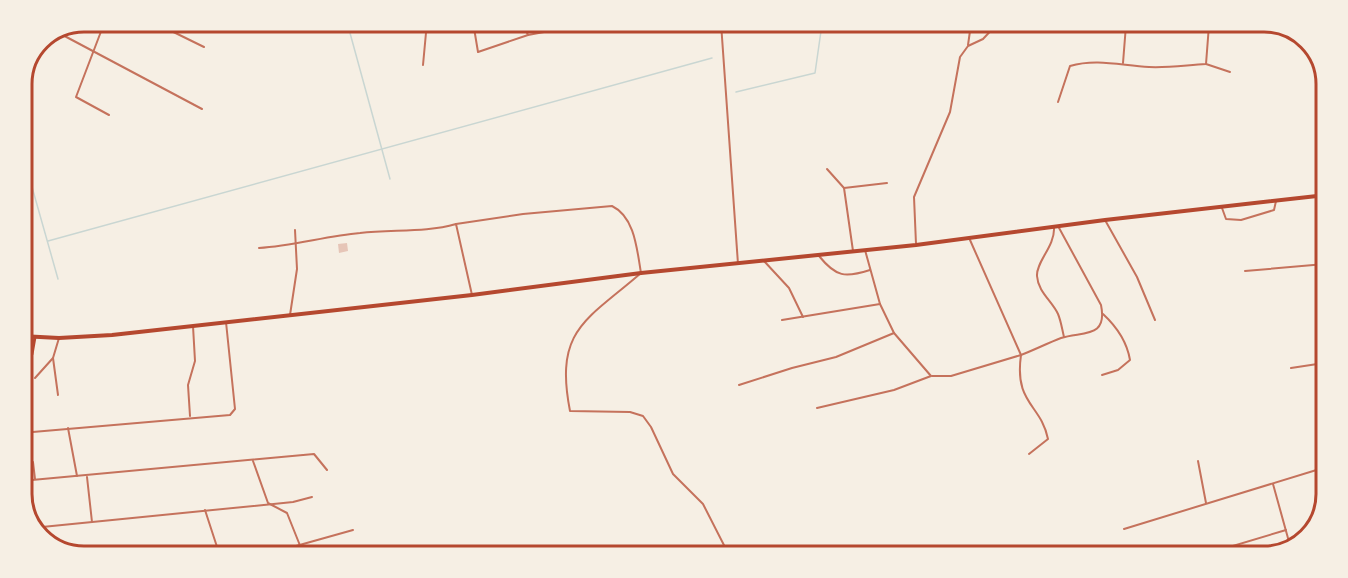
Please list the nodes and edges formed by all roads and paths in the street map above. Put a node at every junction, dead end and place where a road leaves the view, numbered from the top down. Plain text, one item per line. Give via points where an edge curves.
1 (100, 32) edge
2 (175, 32) edge
3 (426, 32) edge
4 (475, 32) edge
5 (527, 32) edge
6 (544, 32) edge
7 (722, 32) edge
8 (970, 32) edge
9 (990, 32) edge
10 (1125, 32) edge
11 (1208, 32) edge
12 (63, 35) edge
13 (528, 35) junction
14 (968, 46) junction
15 (204, 47) dead end
16 (93, 49) junction
17 (1122, 63) junction
18 (1206, 64) junction
19 (423, 65) dead end
20 (1230, 72) dead end
21 (1058, 102) dead end
22 (202, 109) dead end
23 (109, 115) dead end
24 (827, 169) dead end
25 (887, 183) dead end
26 (844, 188) junction
27 (1316, 196) edge
28 (1275, 201) junction
29 (1222, 208) junction
30 (1105, 220) junction
31 (456, 224) junction
32 (1056, 226) junction
33 (295, 230) dead end
34 (969, 238) junction
35 (294, 245) junction
36 (916, 245) junction
37 (259, 248) dead end
38 (865, 250) junction
39 (853, 251) junction
40 (818, 255) junction
41 (764, 261) junction
42 (738, 264) junction
43 (1316, 265) edge
44 (870, 270) junction
45 (1245, 271) dead end
46 (641, 273) junction
47 (472, 295) junction
48 (880, 304) junction
49 (1103, 314) junction
50 (290, 315) junction
51 (803, 318) junction
52 (782, 320) dead end
53 (1155, 320) dead end
54 (226, 322) junction
55 (193, 326) junction
56 (894, 333) junction
57 (32, 337) edge
58 (35, 337) junction
59 (1064, 337) junction
60 (59, 338) junction
61 (32, 354) edge
62 (1021, 356) junction
63 (53, 358) junction
64 (1316, 364) edge
65 (1291, 368) dead end
66 (1102, 375) dead end
67 (931, 376) junction
68 (35, 378) dead end
69 (739, 385) dead end
70 (58, 396) dead end
71 (817, 408) dead end
72 (190, 416) junction
73 (68, 428) junction
74 (32, 432) edge
75 (1029, 454) dead end
76 (253, 461) junction
77 (1198, 461) dead end
78 (33, 462) dead end
79 (327, 470) dead end
80 (1316, 470) edge
81 (77, 476) junction
82 (86, 476) junction
83 (32, 480) edge
84 (35, 480) junction
85 (1273, 484) junction
86 (312, 497) dead end
87 (268, 503) junction
88 (1206, 503) junction
89 (205, 509) junction
90 (92, 522) junction
91 (45, 527) edge
92 (1124, 529) dead end
93 (353, 530) dead end
94 (1286, 530) junction
95 (1289, 541) edge
96 (297, 544) junction
97 (217, 546) edge
98 (291, 546) edge
99 (724, 546) edge
100 (1233, 546) edge

1 - 16 street
2 - 15 street
3 - 19 street
4 - 13 street via 478,52
5 - 13 street
6 - 13 street
7 - 42 street
8 - 14 street
9 - 14 street
10 - 17 street
11 - 18 street
12 - 16 street
14 - 36 street via 960,57 950,112 914,196
16 - 22 street
16 - 23 street via 76,97
17 - 18 street via 1148,67
17 - 21 street via 1070,66
18 - 20 street
24 - 26 street
25 - 26 street
26 - 39 street
27 - 28 highway
28 - 29 highway
28 - 29 street via 1274,210 1241,220 1226,219
29 - 30 highway
30 - 32 highway
30 - 53 street via 1137,277
31 - 35 street via 361,232
31 - 46 street via 612,206 621,210 631,228
31 - 47 street
32 - 34 highway
32 - 49 street
32 - 59 street via 1037,278 1059,315
33 - 35 street
34 - 36 highway
34 - 62 street
35 - 37 street
35 - 50 street via 297,269
36 - 38 highway
38 - 39 highway
38 - 44 street
39 - 40 highway
40 - 41 highway
40 - 44 street via 829,269 849,276
41 - 42 highway
41 - 51 street via 789,288
42 - 46 highway
43 - 45 street
44 - 48 street
46 - 47 highway
46 - 99 street via 577,329 565,373 570,411 630,412 643,416 673,474 703,504
47 - 50 highway
48 - 51 street
48 - 56 street
49 - 59 street via 1098,328 1088,334
49 - 66 street via 1127,346 1130,360 1118,370
50 - 54 highway
51 - 52 street
54 - 55 highway
54 - 72 street via 234,412
55 - 60 highway
55 - 72 street via 195,361 188,385
56 - 67 street
56 - 69 street via 836,357
57 - 58 highway
58 - 60 highway
58 - 61 main road
59 - 62 street
60 - 63 street
62 - 67 street via 951,376
62 - 75 street via 1018,375 1024,395 1048,439
63 - 68 street
63 - 70 street
64 - 65 street
67 - 71 street via 894,390
72 - 73 street
73 - 74 street
73 - 81 street
76 - 79 street via 314,454
76 - 82 street
76 - 87 street
77 - 88 street
78 - 84 street
80 - 85 street
81 - 82 street
81 - 84 street
82 - 90 street
83 - 84 street
85 - 88 street
85 - 94 street
86 - 87 street
87 - 89 street
87 - 96 street via 287,513
88 - 92 street
89 - 90 street
89 - 97 street
90 - 91 street
93 - 96 street
94 - 95 street
94 - 100 street
96 - 98 street

